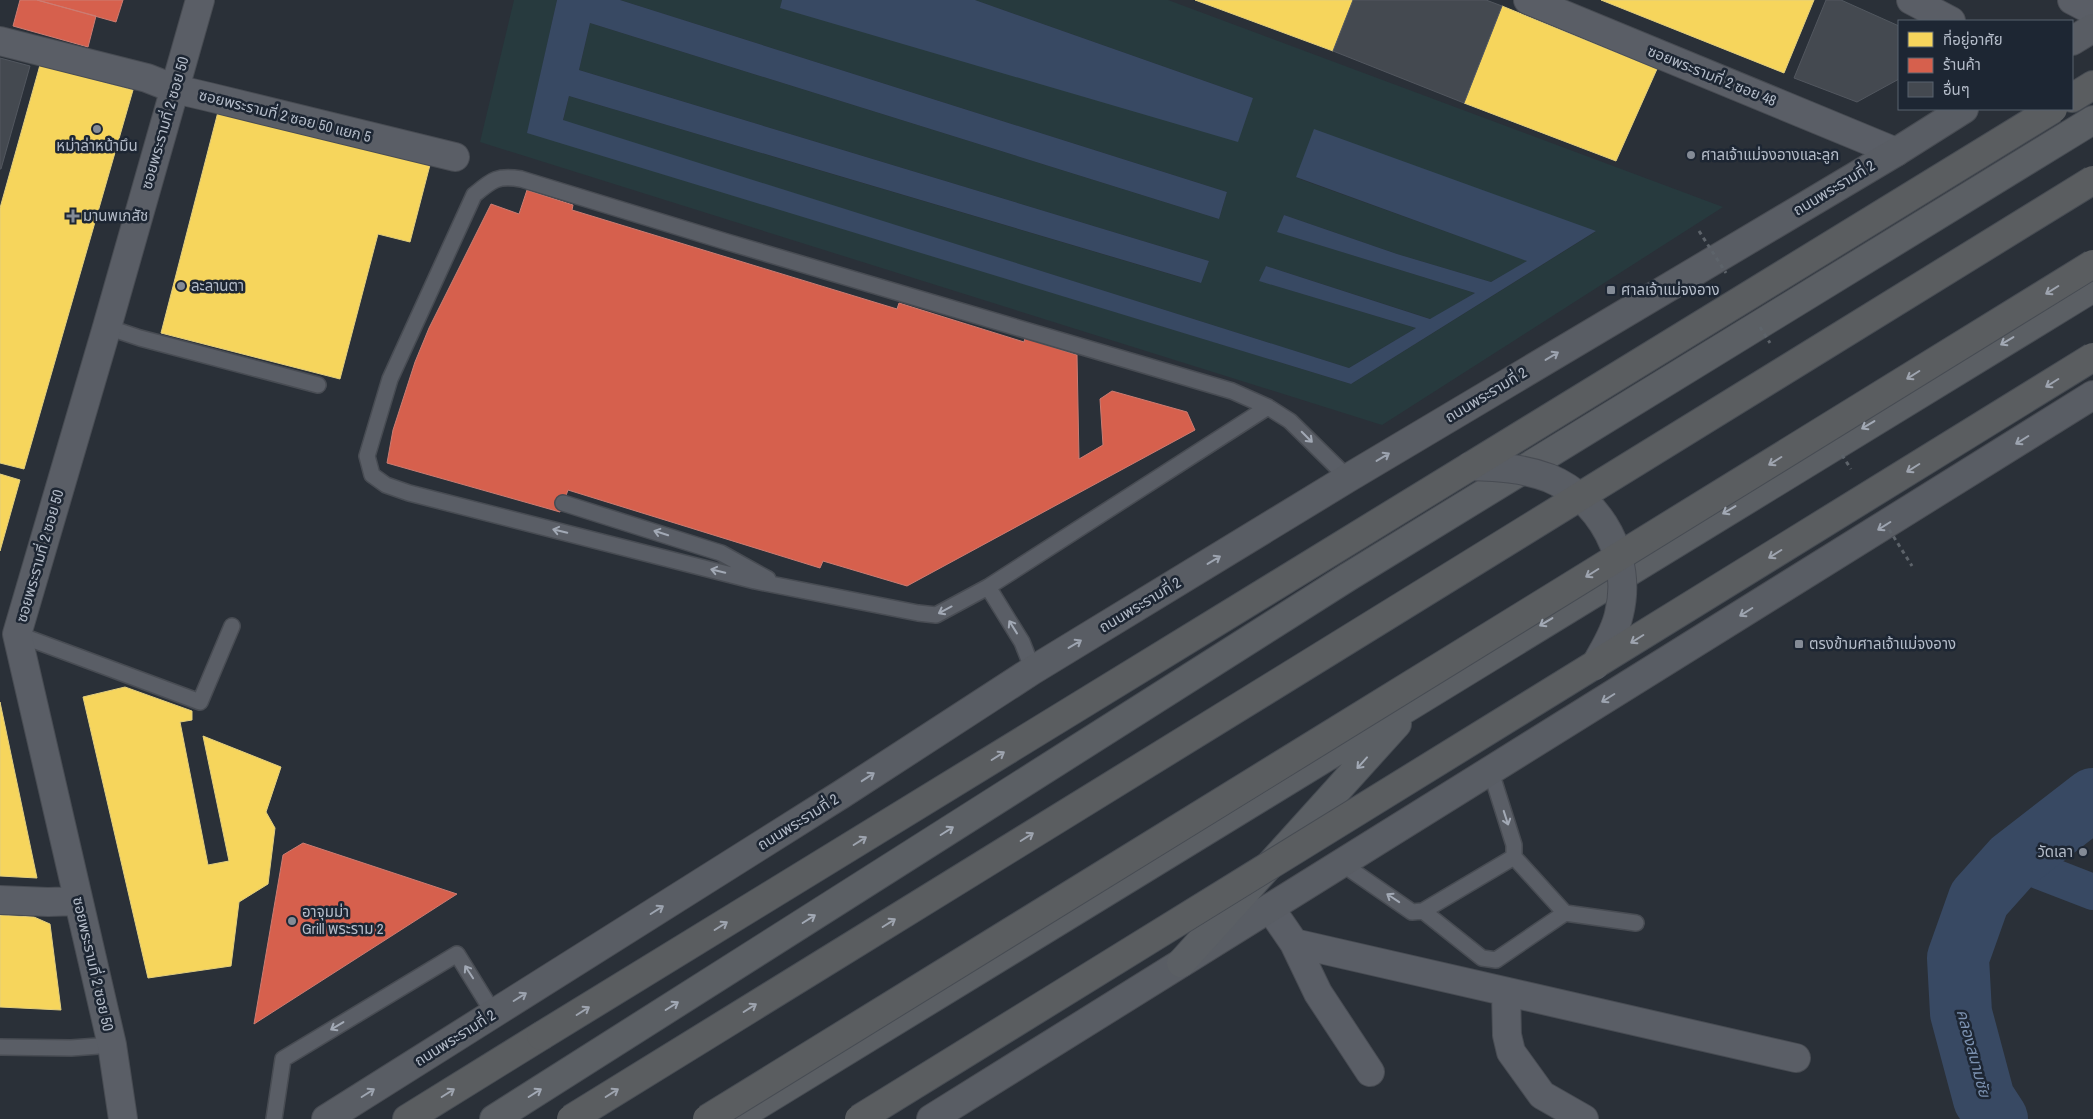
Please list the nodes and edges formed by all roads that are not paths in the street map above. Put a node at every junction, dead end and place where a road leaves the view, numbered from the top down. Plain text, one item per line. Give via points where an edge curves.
1 (200, 0) edge
2 (1528, 0) edge
3 (1911, 0) edge
4 (2072, 0) edge
5 (2093, 11) edge
6 (1949, 20) edge
7 (2093, 28) edge
8 (2073, 40) edge
9 (0, 41) edge
10 (2093, 85) edge
11 (175, 89) junction
12 (2073, 97) edge
13 (1962, 110) edge
14 (2052, 110) edge
15 (2093, 120) edge
16 (1896, 152) junction
17 (455, 157) dead end
18 (2093, 180) edge
19 (2093, 264) edge
20 (2093, 288) edge
21 (107, 327) junction
22 (2093, 357) edge
23 (318, 385) dead end
24 (2093, 396) edge
25 (1268, 408) junction
26 (1470, 466) junction
27 (1348, 478) junction
28 (563, 503) dead end
29 (988, 587) junction
30 (785, 588) junction
31 (232, 626) dead end
32 (9, 631) edge
33 (1595, 666) junction
34 (1033, 670) junction
35 (1418, 701) junction
36 (1490, 772) junction
37 (1514, 857) junction
38 (1341, 864) junction
39 (0, 900) edge
40 (78, 901) junction
41 (1270, 908) junction
42 (1423, 910) junction
43 (1565, 913) junction
44 (1636, 923) dead end
45 (1294, 943) junction
46 (1181, 963) junction
47 (1506, 992) junction
48 (494, 1014) junction
49 (112, 1045) junction
50 (0, 1047) edge
51 (1796, 1058) dead end
52 (1370, 1072) dead end
53 (123, 1119) edge
54 (274, 1119) edge
55 (326, 1119) edge
56 (407, 1119) edge
57 (494, 1119) edge
58 (571, 1119) edge
59 (707, 1119) edge
60 (735, 1119) edge
61 (859, 1119) edge
62 (931, 1119) edge
63 (1584, 1119) edge

1 - 11 street, ซอยพระรามที่ 2 ซอย 50
2 - 16 street, ซอยพระรามที่ 2 ซอย 48
3 - 6 street
4 - 5 street
7 - 8 main road
9 - 11 street, ซอยพระรามที่ 2 ซอย 50 แยก 5 via 147,78
10 - 12 highway
11 - 17 street, ซอยพระรามที่ 2 ซอย 50 แยก 5
11 - 21 street, ซอยพระรามที่ 2 ซอย 50
13 - 16 main road, ถนนพระรามที่ 2
14 - 26 highway, bridge
57 -> 15 highway via 1348,577
27 -> 16 main road, ถนนพระรามที่ 2
58 -> 18 highway, bridge
19 -> 59 highway, bridge
20 -> 35 highway
21 - 23 lane
21 - 32 street, ซอยพระรามที่ 2 ซอย 50
22 -> 33 highway, bridge
24 -> 36 main road
25 -> 27 lane via 1290,421
25 - 29 lane
30 -> 25 lane via 409,493 386,486 372,475 366,456 390,379 474,195 488,183 505,176 521,179 1232,391
26 - 33 main road, bridge via 1507,467 1548,478 1582,498 1604,525 1620,563 1622,597 1613,632
56 -> 26 highway, bridge
34 -> 27 main road, ถนนพระรามที่ 2
30 -> 28 lane via 721,553
29 -> 30 lane via 936,614
34 -> 29 lane via 1022,642
31 - 32 lane via 200,702
32 - 40 street, ซอยพระรามที่ 2 ซอย 50
33 - 61 highway, bridge
48 -> 34 main road, ถนนพระรามที่ 2
35 -> 46 highway
35 - 60 highway
36 -> 37 lane via 1514,844
36 - 38 main road
37 - 42 lane
37 - 43 lane
38 - 41 main road
42 -> 38 lane via 1412,912
39 - 40 street
40 - 49 street, ซอยพระรามที่ 2 ซอย 50
41 - 45 street
41 - 46 main road
42 - 43 lane via 1482,958 1496,960
43 - 44 lane
45 - 47 street
45 - 52 street via 1318,992
46 - 62 main road
47 - 51 street
47 - 63 street via 1507,1035 1511,1052 1542,1095
48 -> 54 lane via 457,954 283,1058
55 -> 48 main road, ถนนพระรามที่ 2
49 - 50 lane
49 - 53 street, ซอยพระรามที่ 2 ซอย 50

